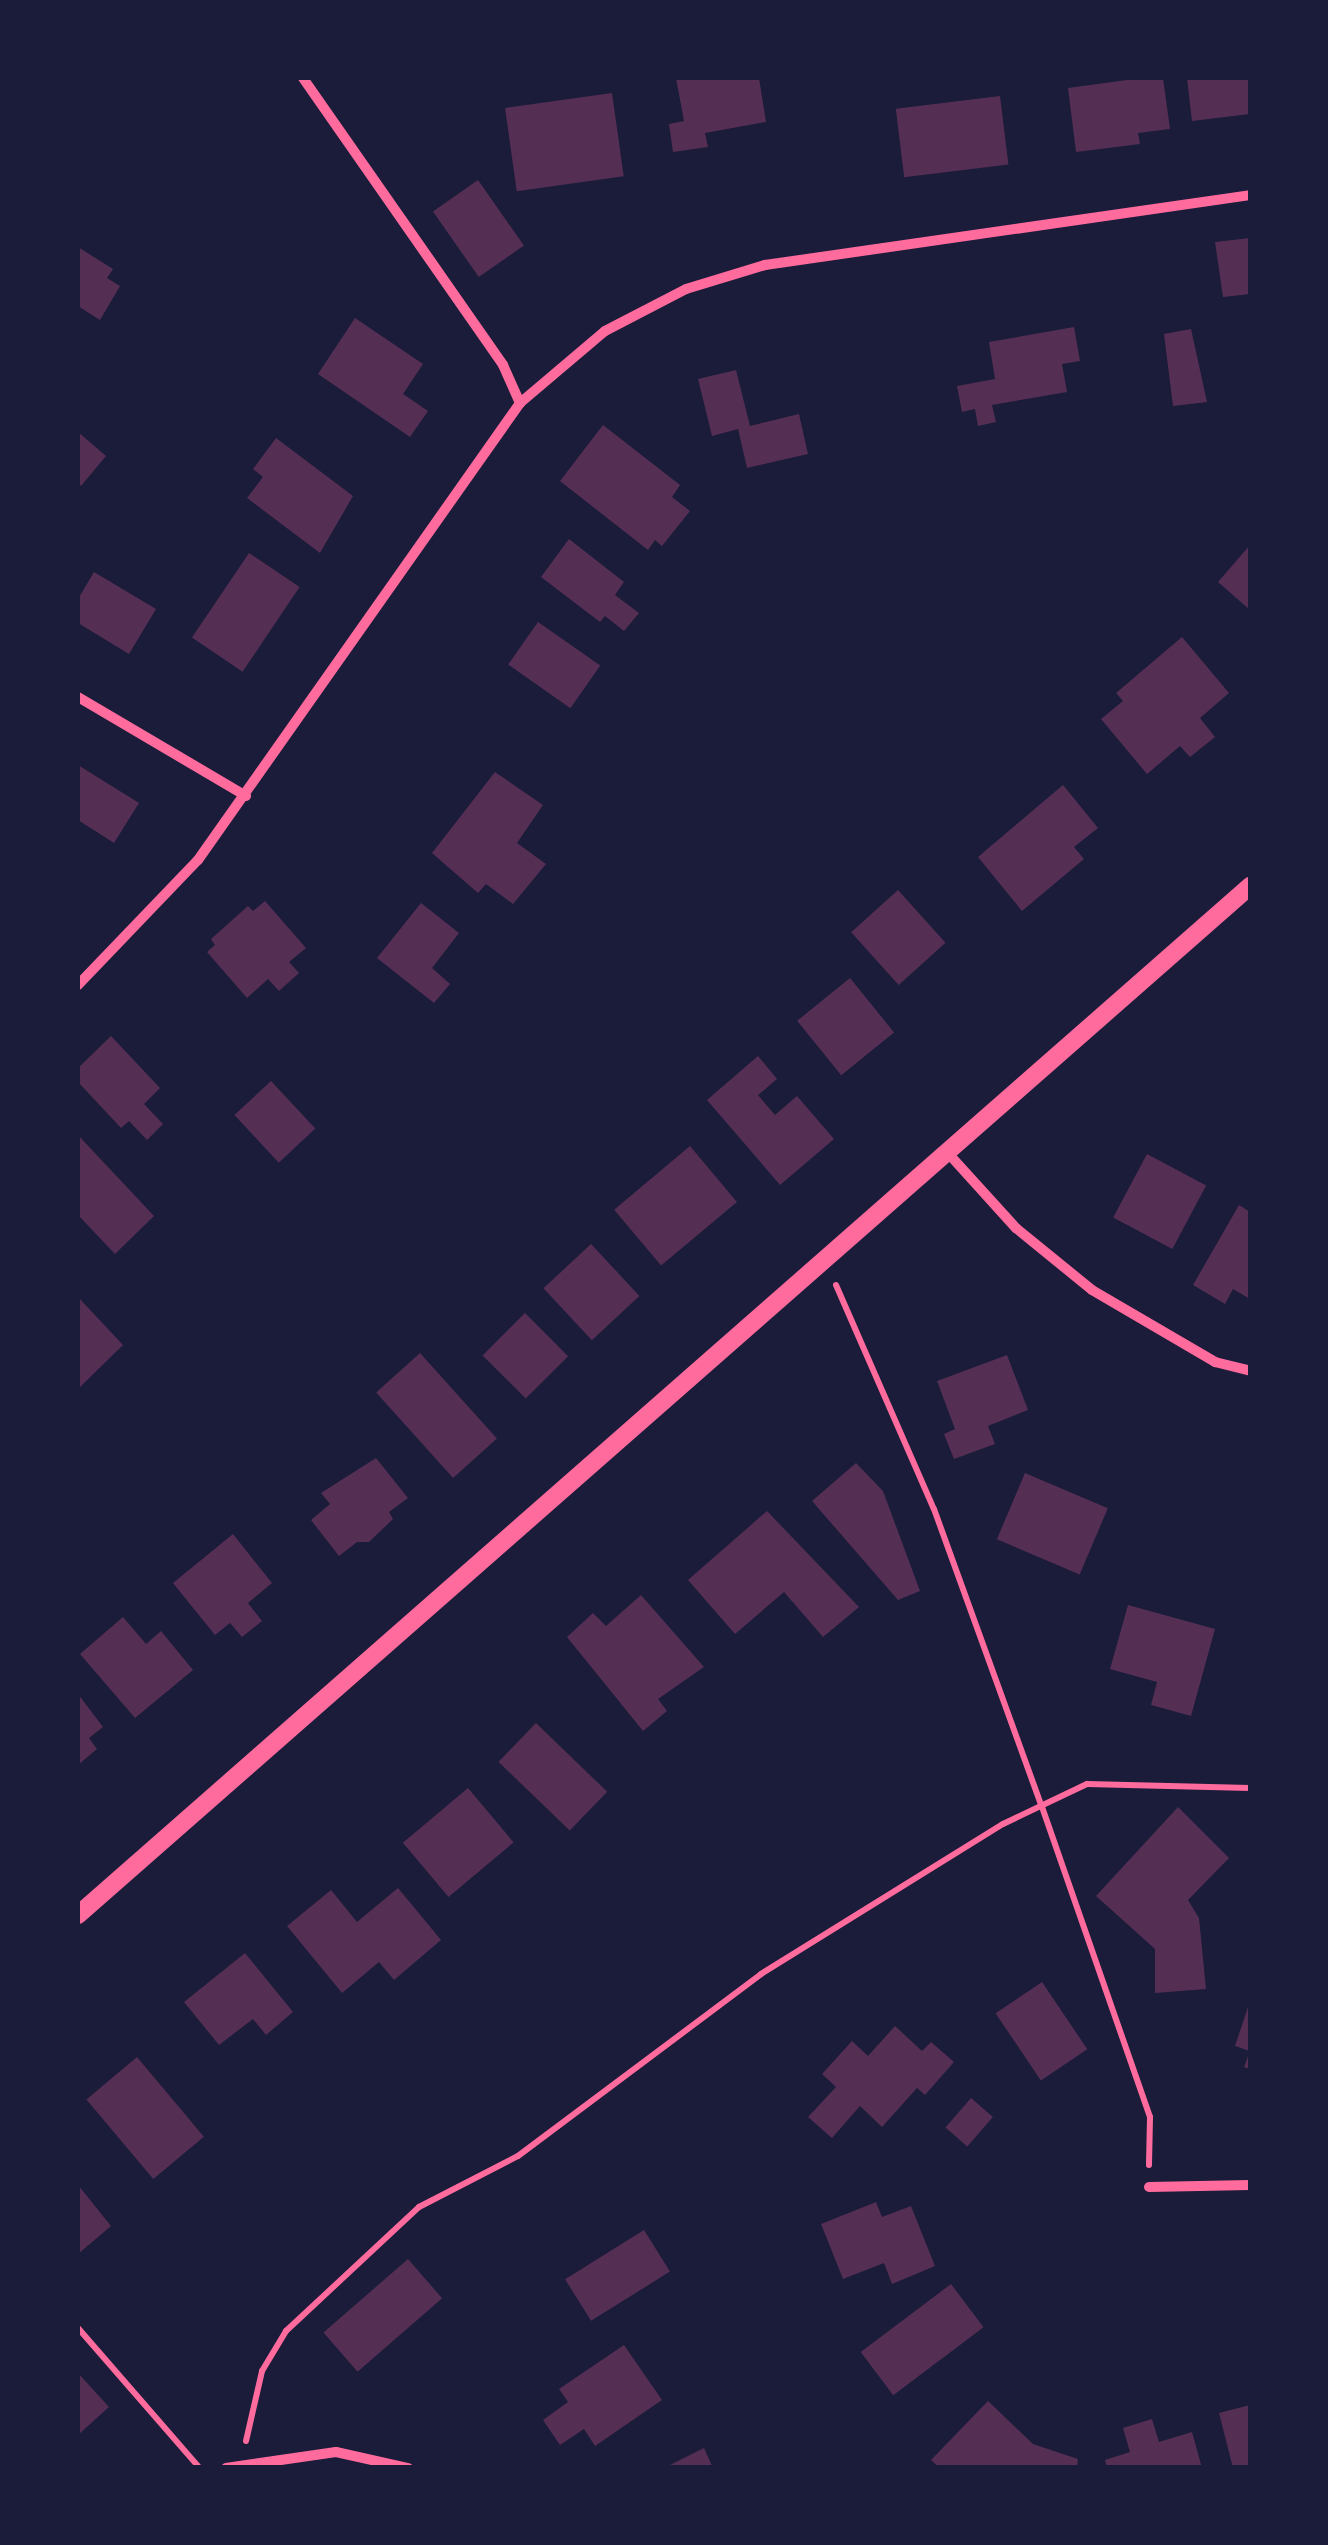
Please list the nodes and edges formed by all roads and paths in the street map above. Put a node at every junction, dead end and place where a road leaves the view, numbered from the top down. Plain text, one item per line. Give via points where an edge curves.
1 (303, 78) edge
2 (1250, 195) edge
3 (520, 403) junction
4 (78, 697) edge
5 (246, 796) junction
6 (1250, 886) edge
7 (78, 985) edge
8 (947, 1152) junction
9 (826, 1261) junction
10 (1250, 1371) edge
11 (1250, 1788) edge
12 (1041, 1804) junction
13 (78, 1915) edge
14 (1250, 2184) edge
15 (1149, 2187) joint
16 (78, 2328) edge
17 (250, 2462) junction
18 (200, 2468) edge
19 (226, 2468) edge
20 (408, 2468) edge

1 - 3 street via 503,365
2 - 3 street via 734,274 686,289 605,332
3 - 5 street
4 - 5 street
5 - 7 street via 184,877
6 - 8 street
8 - 9 street
8 - 10 street via 1016,1228 1092,1290 1215,1362
9 - 12 path via 934,1508
9 - 13 street
11 - 12 path via 1086,1784
12 - 15 path via 1150,2117
12 - 17 path via 761,1974 518,2156 419,2207 286,2330 262,2371 243,2429
14 - 15 street
16 - 18 path
17 - 19 street
17 - 20 street via 336,2452

